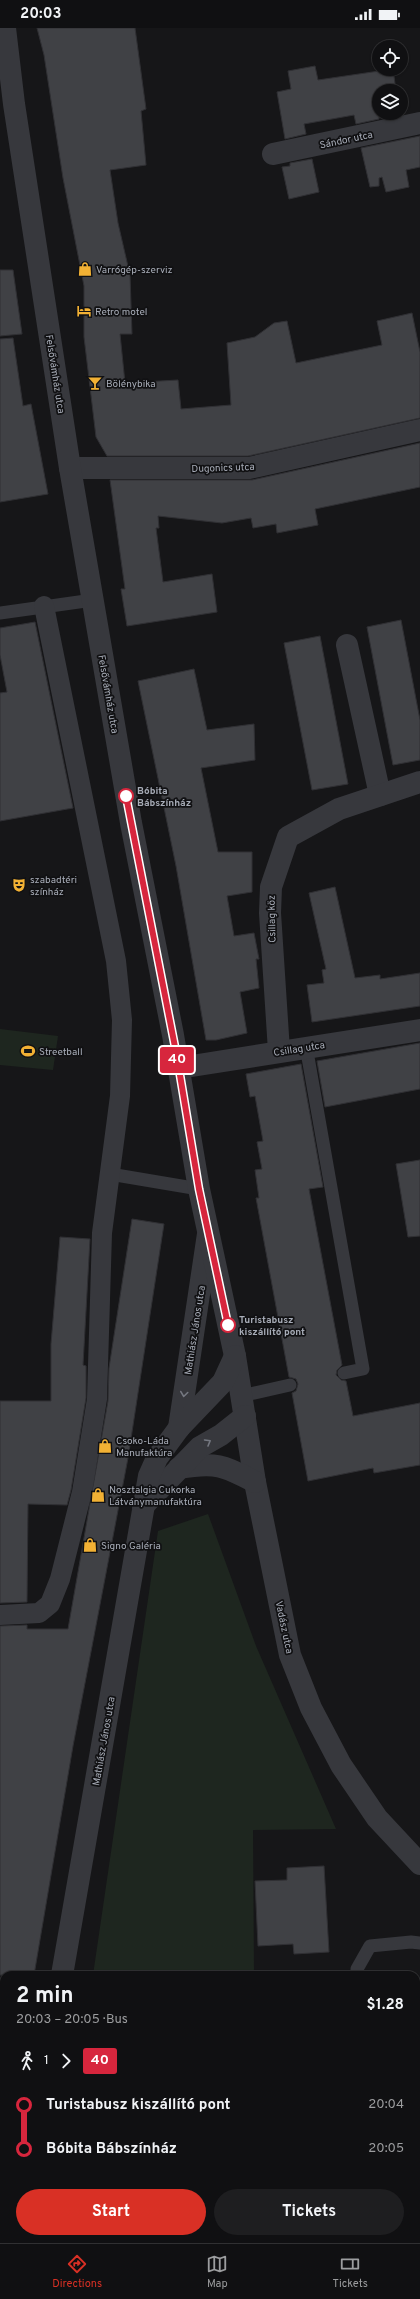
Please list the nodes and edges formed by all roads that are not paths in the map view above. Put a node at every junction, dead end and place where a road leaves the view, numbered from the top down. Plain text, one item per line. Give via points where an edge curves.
1 (4, 33) edge
2 (420, 123) edge
3 (273, 154) dead end
4 (420, 430) edge
5 (70, 468) junction
6 (92, 600) junction
7 (44, 606) junction
8 (0, 613) edge
9 (348, 644) dead end
10 (420, 782) edge
11 (380, 795) junction
12 (420, 1030) edge
13 (306, 1046) junction
14 (278, 1051) junction
15 (179, 1068) junction
16 (110, 1174) junction
17 (199, 1189) junction
18 (208, 1231) junction
19 (235, 1356) junction
20 (344, 1374) dead end
21 (290, 1385) dead end
22 (243, 1406) junction
23 (179, 1428) junction
24 (179, 1468) junction
25 (255, 1482) junction
26 (143, 1506) junction
27 (0, 1615) edge
28 (420, 1864) edge
29 (420, 1943) edge
30 (63, 1971) edge
31 (357, 1971) edge

1 - 5 street, Felsővámház utca
2 - 3 street, Sándor utca
4 - 5 street, Dugonics utca via 249,468
5 - 6 street, Felsővámház utca
6 - 7 lane
6 - 15 street, Felsővámház utca via 131,823
7 - 8 lane
7 - 16 street via 116,961 122,1020 120,1096
9 - 11 street
10 - 11 street, Csillag köz
11 - 14 street, Csillag köz via 339,809 288,837 271,887 270,913
12 - 13 street, Csillag utca
13 - 14 street, Csillag utca
13 - 20 lane via 363,1370
14 - 15 street, Csillag utca
15 - 17 street, Felsővámház utca
16 - 17 lane
16 - 27 street via 102,1233 97,1399 79,1506 60,1579 50,1604 39,1613
17 - 18 street, Felsővámház utca
18 - 19 street, Felsővámház utca
18 -> 23 street, Mathiász János utca
19 - 22 street, Vadász utca
19 - 23 street, Mathiász János utca via 223,1382
21 - 22 lane
24 -> 22 street via 200,1446 221,1435
22 - 25 street, Vadász utca
23 - 26 street, Mathiász János utca via 157,1458 149,1476
24 - 25 street via 204,1464 228,1467
24 - 26 street
25 - 28 street, Vadász utca via 290,1655 311,1708 341,1765 377,1818
26 - 30 street, Mathiász János utca
29 - 31 lane via 370,1946

